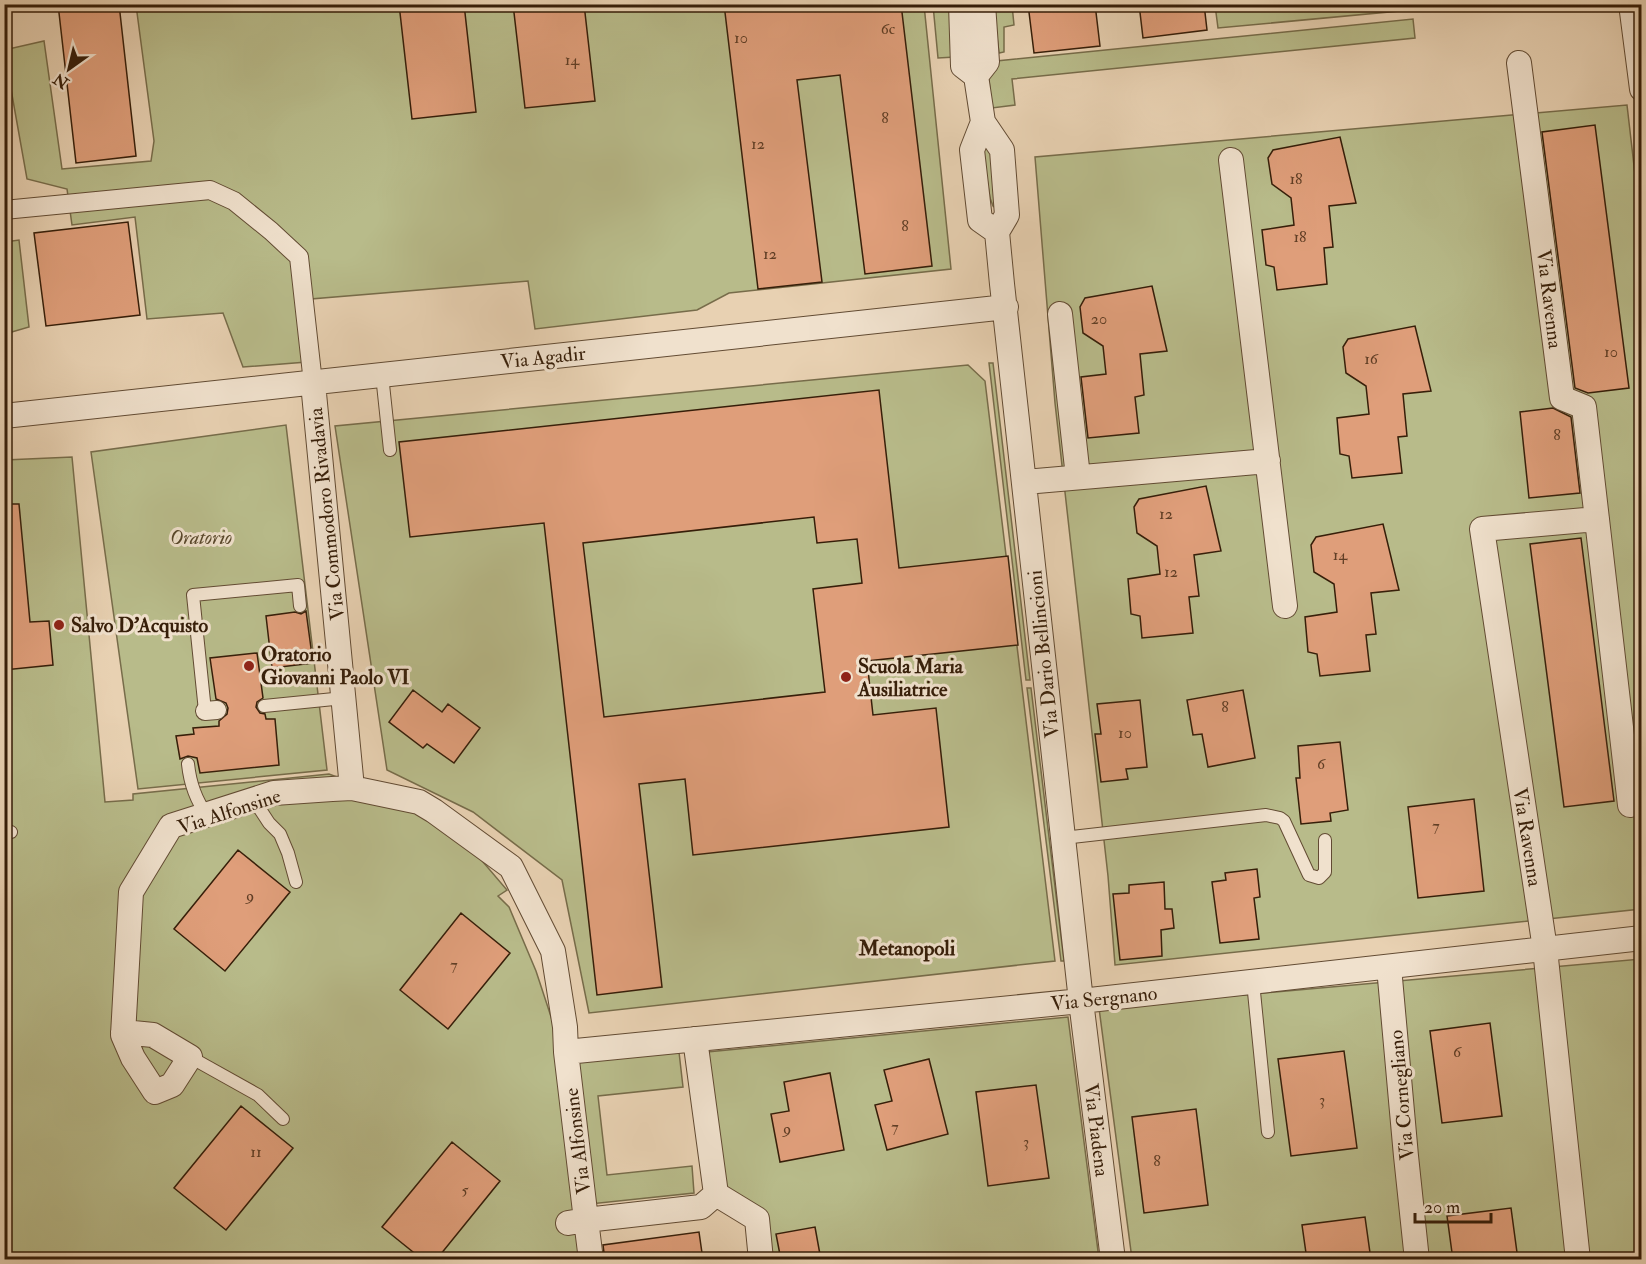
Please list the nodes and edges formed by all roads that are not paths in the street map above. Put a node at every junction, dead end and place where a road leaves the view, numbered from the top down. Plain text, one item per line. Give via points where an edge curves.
1 (961, 4) edge
2 (983, 4) edge
3 (1630, 4) edge
4 (1519, 63) dead end
5 (976, 76) junction
6 (1641, 89) edge
7 (1231, 160) dead end
8 (4, 210) edge
9 (1006, 308) junction
10 (1060, 314) dead end
11 (381, 375) junction
12 (313, 383) junction
13 (4, 416) edge
14 (390, 450) dead end
15 (1268, 460) junction
16 (1078, 477) junction
17 (1025, 482) junction
18 (1597, 519) junction
19 (300, 606) dead end
20 (1285, 606) dead end
21 (344, 698) junction
22 (264, 706) dead end
23 (211, 711) dead end
24 (188, 764) dead end
25 (352, 788) junction
26 (254, 800) junction
27 (1630, 805) dead end
28 (207, 815) junction
29 (1063, 838) junction
30 (1325, 840) dead end
31 (296, 882) dead end
32 (1641, 938) edge
33 (1545, 949) junction
34 (1389, 967) junction
35 (1253, 982) junction
36 (1081, 1001) junction
37 (123, 1032) junction
38 (695, 1039) junction
39 (566, 1052) junction
40 (190, 1056) junction
41 (283, 1119) dead end
42 (1268, 1132) dead end
43 (716, 1194) junction
44 (577, 1221) junction
45 (591, 1260) edge
46 (761, 1260) edge
47 (1113, 1260) edge
48 (1417, 1260) edge
49 (1578, 1260) edge

1 - 5 street via 963,66
2 - 5 street via 987,62
3 - 6 street
4 - 18 street, Via Ravenna via 1562,398 1584,406
5 - 9 street via 983,122 972,150 980,220 997,232
7 - 15 street
8 - 12 street via 210,190 234,201 298,257
9 - 11 street, Via Agadir
9 - 17 street, Via Dario Bellincioni
10 - 16 street
11 - 12 street, Via Agadir
11 - 14 lane
12 - 13 street, Via Agadir
12 - 21 street, Via Commodoro Rivadavia
15 - 16 street
15 - 20 street
16 - 17 street
17 - 29 street, Via Dario Bellincioni
18 - 27 street, Via Ravenna
18 - 33 street, Via Ravenna via 1482,530
19 - 23 lane via 298,585 193,596
21 - 22 lane
21 - 25 street, Via Commodoro Rivadavia
24 - 28 lane via 192,788
25 - 26 street, Via Alfonsine via 274,794
25 - 39 street, Via Alfonsine via 418,802 510,867 553,951 566,1027
26 - 28 street, Via Alfonsine
26 - 31 lane via 280,834
28 - 37 street, Via Alfonsine via 171,826 131,892
29 - 30 lane via 1274,816 1284,821 1309,875 1319,878 1325,872
29 - 36 street, Via Dario Bellincioni
32 - 33 street, Via Sergnano
33 - 34 street, Via Sergnano
33 - 49 street, Via Ravenna
34 - 35 street, Via Sergnano
34 - 48 street, Via Cornegliano
35 - 36 street, Via Sergnano
35 - 42 lane
36 - 38 street, Via Sergnano
36 - 47 street, Via Piadena
37 - 40 street via 153,1035
37 - 40 street, Via Alfonsine via 133,1058 154,1092 172,1085
38 - 39 street, Via Sergnano
38 - 43 street
39 - 44 street, Via Alfonsine
40 - 41 lane via 258,1095
43 - 44 street, Via Alfonsine via 701,1207
43 - 46 street via 757,1219
44 - 45 street, Via Alfonsine

